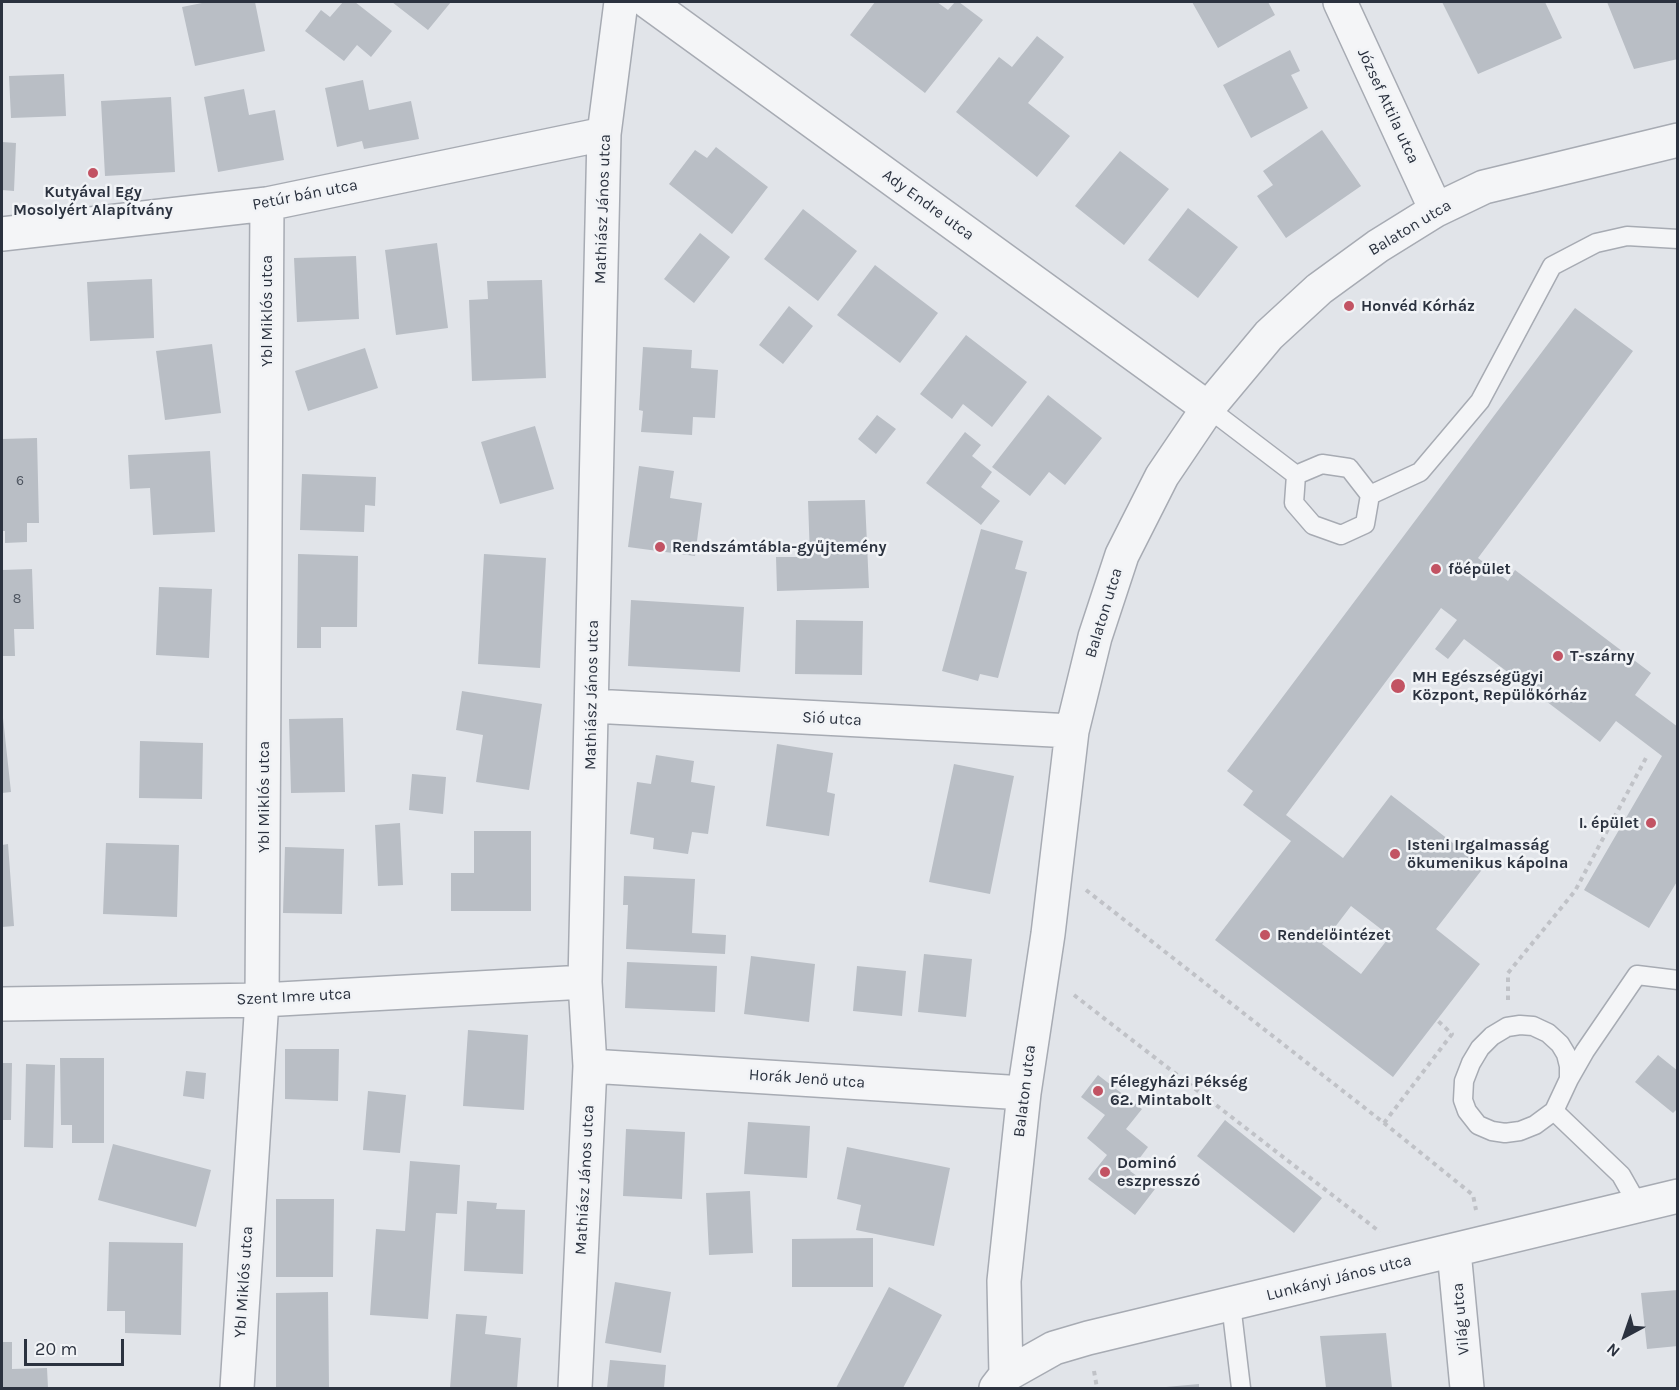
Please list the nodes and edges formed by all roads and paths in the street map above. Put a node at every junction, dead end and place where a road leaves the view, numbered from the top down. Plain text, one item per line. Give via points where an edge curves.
1 (621, 2) edge
2 (648, 2) edge
3 (1340, 2) edge
4 (604, 134) junction
5 (1677, 140) edge
6 (267, 204) junction
7 (1436, 210) junction
8 (2, 234) edge
9 (1677, 239) edge
10 (1208, 408) junction
11 (1296, 475) junction
12 (1370, 495) junction
13 (592, 706) junction
14 (1072, 731) junction
15 (1647, 756) dead end
16 (1084, 899) dead end
17 (1677, 980) edge
18 (585, 982) junction
19 (1069, 992) dead end
20 (262, 1000) junction
21 (2, 1004) edge
22 (1437, 1020) dead end
23 (1507, 1028) junction
24 (590, 1066) junction
25 (1569, 1079) junction
26 (1024, 1093) junction
27 (1554, 1112) junction
28 (1384, 1123) junction
29 (1677, 1196) edge
30 (1638, 1205) junction
31 (1465, 1213) dead end
32 (1390, 1230) dead end
33 (1454, 1251) junction
34 (1231, 1304) junction
35 (1001, 1382) edge
36 (237, 1389) edge
37 (575, 1389) edge
38 (1241, 1389) edge
39 (1467, 1389) edge

1 - 4 street, Mathiász János utca
2 - 10 street, Ady Endre utca
3 - 7 street, József Attila utca
4 - 6 street, Petúr bán utca
4 - 13 street, Mathiász János utca
5 - 7 street, Balaton utca via 1484,187
6 - 8 street, Petúr bán utca
6 - 20 street, Ybl Miklós utca
7 - 10 street, Balaton utca via 1319,289 1269,335
9 - 12 lane via 1627,236 1606,240 1552,266 1480,401 1420,472
10 - 11 lane
10 - 14 street, Balaton utca via 1162,476 1122,555 1095,637
11 - 12 lane via 1322,464 1349,468
11 - 12 lane via 1294,502 1313,525 1341,535 1365,524
13 - 14 street, Sió utca
13 - 18 street, Mathiász János utca
14 - 26 street, Balaton utca
15 - 23 path via 1575,891 1509,973
16 - 28 path via 1085,889
17 - 25 lane via 1637,975
18 - 20 street, Szent Imre utca
18 - 24 street, Mathiász János utca
19 - 32 path via 1379,1232
20 - 21 street, Szent Imre utca
20 - 36 street, Ybl Miklós utca
22 - 28 path via 1452,1034
23 - 25 lane via 1533,1026 1548,1033 1566,1054
23 - 27 lane via 1480,1047 1471,1063 1464,1081 1467,1111 1478,1125 1505,1133 1535,1125
24 - 26 street, Horák Jenő utca
24 - 37 street, Mathiász János utca
25 - 27 lane
26 - 35 street, Balaton utca via 1004,1281
27 - 30 lane via 1621,1175
28 - 31 path via 1473,1195 1476,1210
29 - 30 street, Lunkányi János utca
30 - 33 street, Lunkányi János utca
33 - 34 street, Lunkányi János utca
33 - 39 street, Világ utca
34 - 35 street, Lunkányi János utca via 1054,1348
34 - 38 lane

